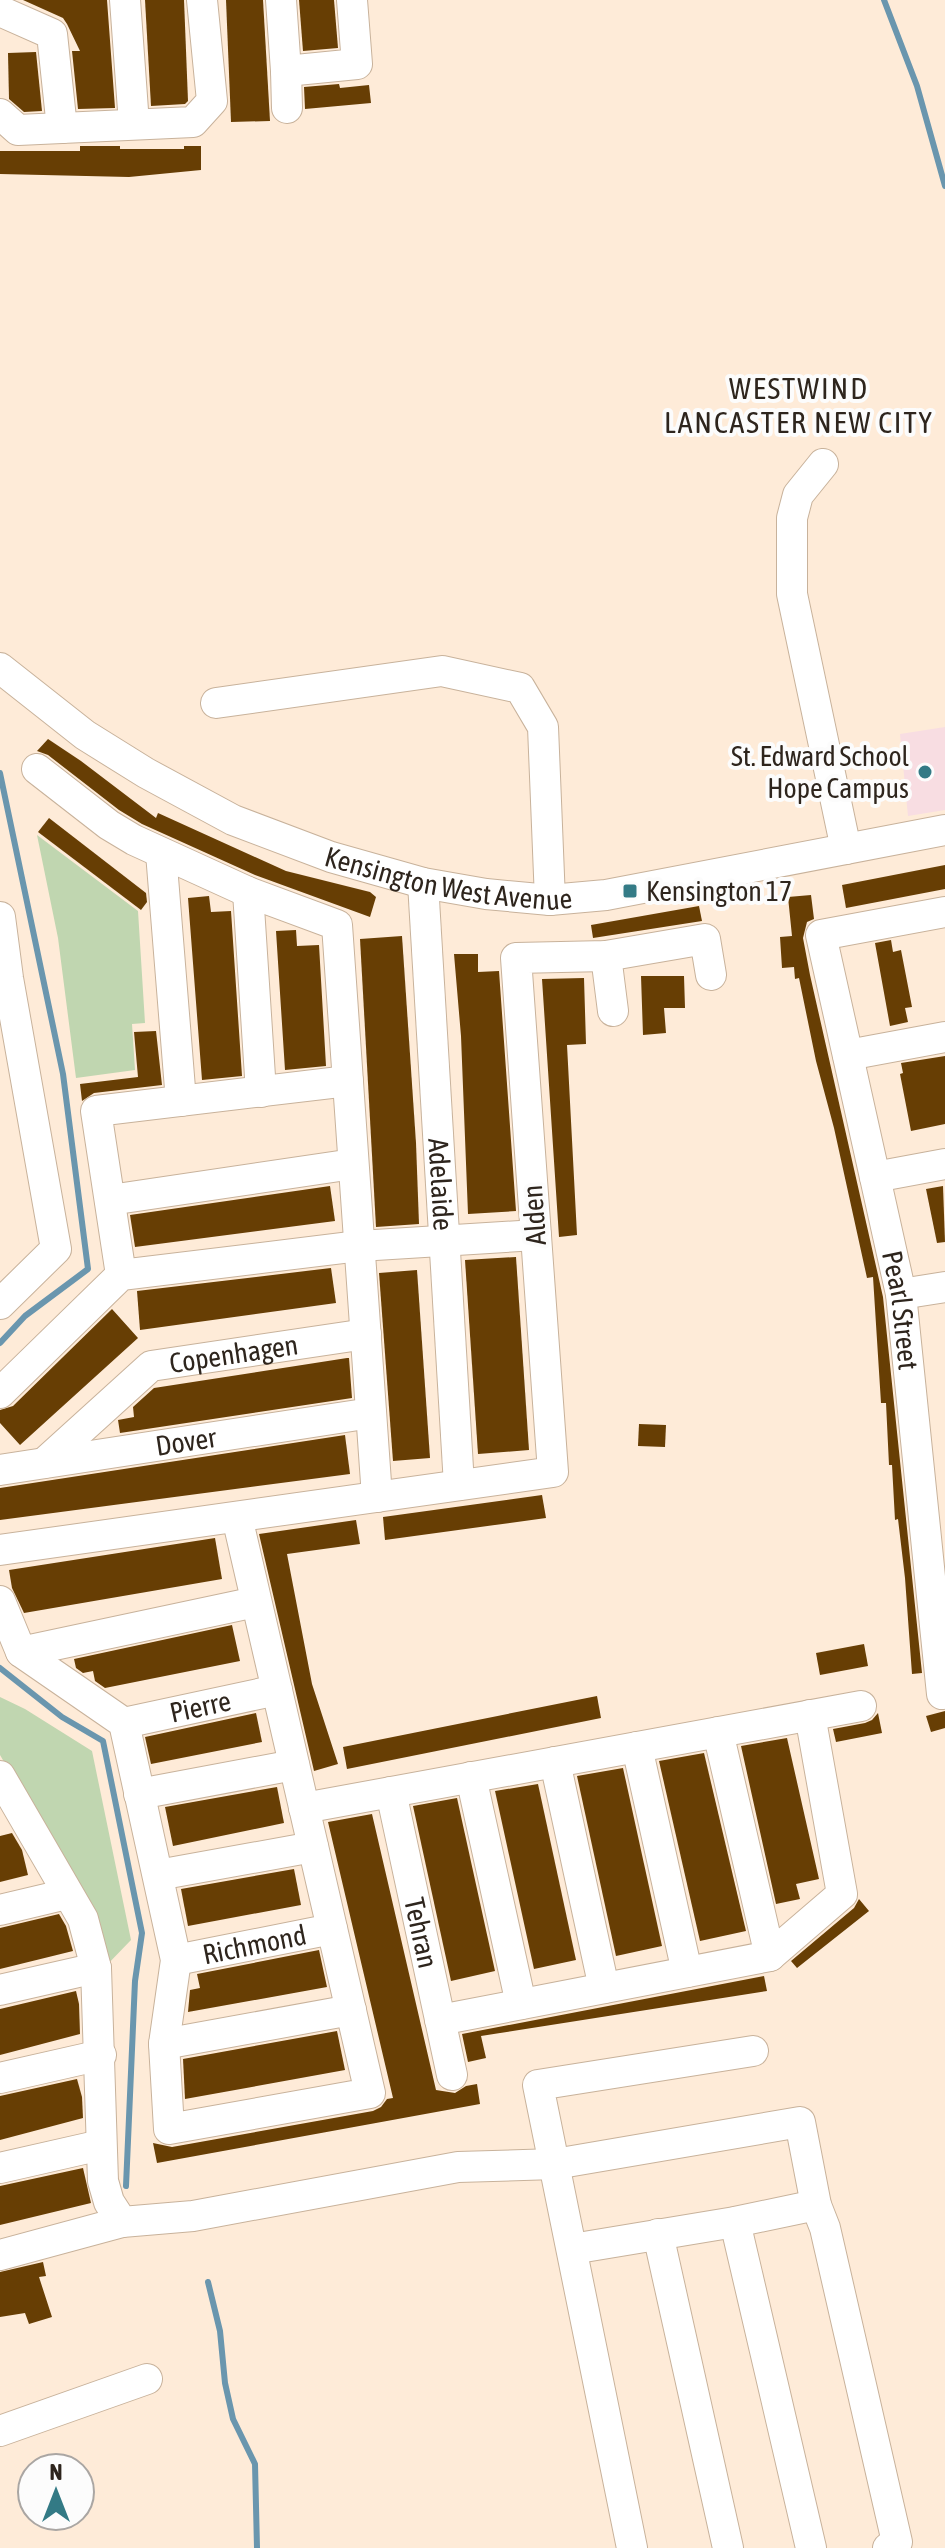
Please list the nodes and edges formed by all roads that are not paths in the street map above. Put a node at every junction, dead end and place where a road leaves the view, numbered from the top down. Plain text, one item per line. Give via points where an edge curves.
1 (125, 0) edge
2 (202, 0) edge
3 (281, 0) edge
4 (352, 0) edge
5 (0, 11) edge
6 (286, 71) junction
7 (287, 108) dead end
8 (0, 114) edge
9 (134, 124) junction
10 (62, 128) junction
11 (823, 464) dead end
12 (0, 668) edge
13 (216, 703) dead end
14 (37, 769) dead end
15 (945, 830) edge
16 (846, 849) junction
17 (161, 853) junction
18 (423, 883) junction
19 (248, 892) junction
20 (550, 900) junction
21 (945, 912) edge
22 (0, 917) edge
23 (606, 956) junction
24 (711, 975) dead end
25 (4, 980) edge
26 (613, 1011) dead end
27 (945, 1037) edge
28 (848, 1055) junction
29 (348, 1081) junction
30 (261, 1092) junction
31 (181, 1101) junction
32 (353, 1164) junction
33 (945, 1164) edge
34 (875, 1177) junction
35 (110, 1200) junction
36 (536, 1235) junction
37 (444, 1241) junction
38 (359, 1246) junction
39 (121, 1275) junction
40 (945, 1287) edge
41 (901, 1294) junction
42 (0, 1304) edge
43 (366, 1334) junction
44 (0, 1393) edge
45 (371, 1413) junction
46 (44, 1463) junction
47 (0, 1470) edge
48 (459, 1485) junction
49 (377, 1497) junction
50 (237, 1517) junction
51 (0, 1550) edge
52 (0, 1601) edge
53 (256, 1602) junction
54 (21, 1652) junction
55 (277, 1690) junction
56 (944, 1693) edge
57 (861, 1706) dead end
58 (810, 1715) junction
59 (124, 1723) junction
60 (718, 1732) junction
61 (637, 1747) junction
62 (555, 1762) junction
63 (294, 1765) junction
64 (0, 1776) edge
65 (471, 1777) junction
66 (391, 1792) junction
67 (139, 1794) junction
68 (304, 1808) junction
69 (12, 1819) edge
70 (313, 1847) junction
71 (158, 1875) junction
72 (67, 1894) junction
73 (0, 1910) edge
74 (332, 1929) junction
75 (770, 1956) junction
76 (176, 1960) junction
77 (96, 1968) junction
78 (687, 1972) junction
79 (604, 1988) junction
80 (0, 1990) edge
81 (521, 2004) junction
82 (351, 2010) junction
83 (440, 2020) junction
84 (164, 2044) junction
85 (753, 2051) dead end
86 (101, 2055) junction
87 (452, 2075) dead end
88 (0, 2078) edge
89 (101, 2145) junction
90 (555, 2164) junction
91 (0, 2168) edge
92 (816, 2205) junction
93 (122, 2222) junction
94 (735, 2222) junction
95 (658, 2234) junction
96 (572, 2249) junction
97 (0, 2255) edge
98 (147, 2379) dead end
99 (0, 2431) edge
100 (632, 2548) edge
101 (728, 2548) edge
102 (811, 2548) edge
103 (888, 2548) edge

1 - 9 street
2 - 9 street via 212,101 193,122
3 - 6 street
4 - 6 street via 357,64
5 - 10 street via 52,34
6 - 7 street
8 - 10 street via 18,130
9 - 10 street
11 - 16 street via 798,495 792,518 792,594
12 - 18 street, Kensington West Avenue via 85,735 233,820 331,857
13 - 20 street via 442,671 520,688 543,727
14 - 17 street via 109,825
15 - 16 street, Kensington West Avenue
16 - 20 street, Kensington West Avenue via 606,895
17 - 19 street
17 - 31 street
18 - 20 street, Kensington West Avenue
18 - 37 street, Adelaide
19 - 29 street via 337,925
19 - 30 street
21 - 28 street, Pearl Street via 821,935
22 - 25 street
23 - 24 street via 705,939
23 - 26 street
23 - 36 street, Alden via 516,958
25 - 42 street via 56,1249
27 - 28 street
28 - 34 street, Pearl Street
29 - 30 street
29 - 32 street
30 - 31 street
31 - 35 street via 96,1111
32 - 35 street
32 - 38 street
33 - 34 street
34 - 41 street, Pearl Street
35 - 39 street
36 - 37 street
36 - 48 street, Alden via 553,1472
37 - 38 street
37 - 48 street, Adelaide
38 - 39 street
38 - 43 street
39 - 44 street
40 - 41 street
41 - 56 street, Pearl Street
43 - 45 street
43 - 46 street, Copenhagen via 151,1366
45 - 46 street, Dover
45 - 49 street
46 - 47 street, Dover
48 - 49 street
49 - 50 street
50 - 51 street
50 - 53 street
52 - 54 street
53 - 54 street
53 - 55 street
54 - 59 street
55 - 59 street, Pierre
55 - 63 street
57 - 58 street
58 - 60 street
58 - 75 street via 842,1894
59 - 67 street
60 - 61 street
60 - 75 street
61 - 62 street
61 - 78 street
62 - 65 street
62 - 79 street
63 - 67 street
63 - 68 street
64 - 69 street
65 - 66 street
65 - 81 street
66 - 68 street
66 - 83 street, Tehran
67 - 71 street
68 - 70 street
69 - 72 street
70 - 71 street
70 - 74 street
71 - 76 street
72 - 73 street
72 - 77 street via 83,1919
74 - 76 street, Richmond
74 - 82 street
75 - 78 street
76 - 84 street
77 - 80 street
77 - 86 street
78 - 79 street
79 - 81 street
81 - 83 street
82 - 84 street
82 - 84 street via 370,2093 169,2129
83 - 87 street, Tehran
85 - 90 street via 538,2085
86 - 88 street
86 - 89 street
89 - 91 street
89 - 93 street via 103,2181
90 - 92 street via 800,2122
90 - 93 street via 458,2167 193,2216
90 - 96 street
92 - 94 street
92 - 103 street via 897,2542
93 - 97 street
94 - 95 street
94 - 102 street
95 - 96 street
95 - 101 street
96 - 100 street
98 - 99 street

